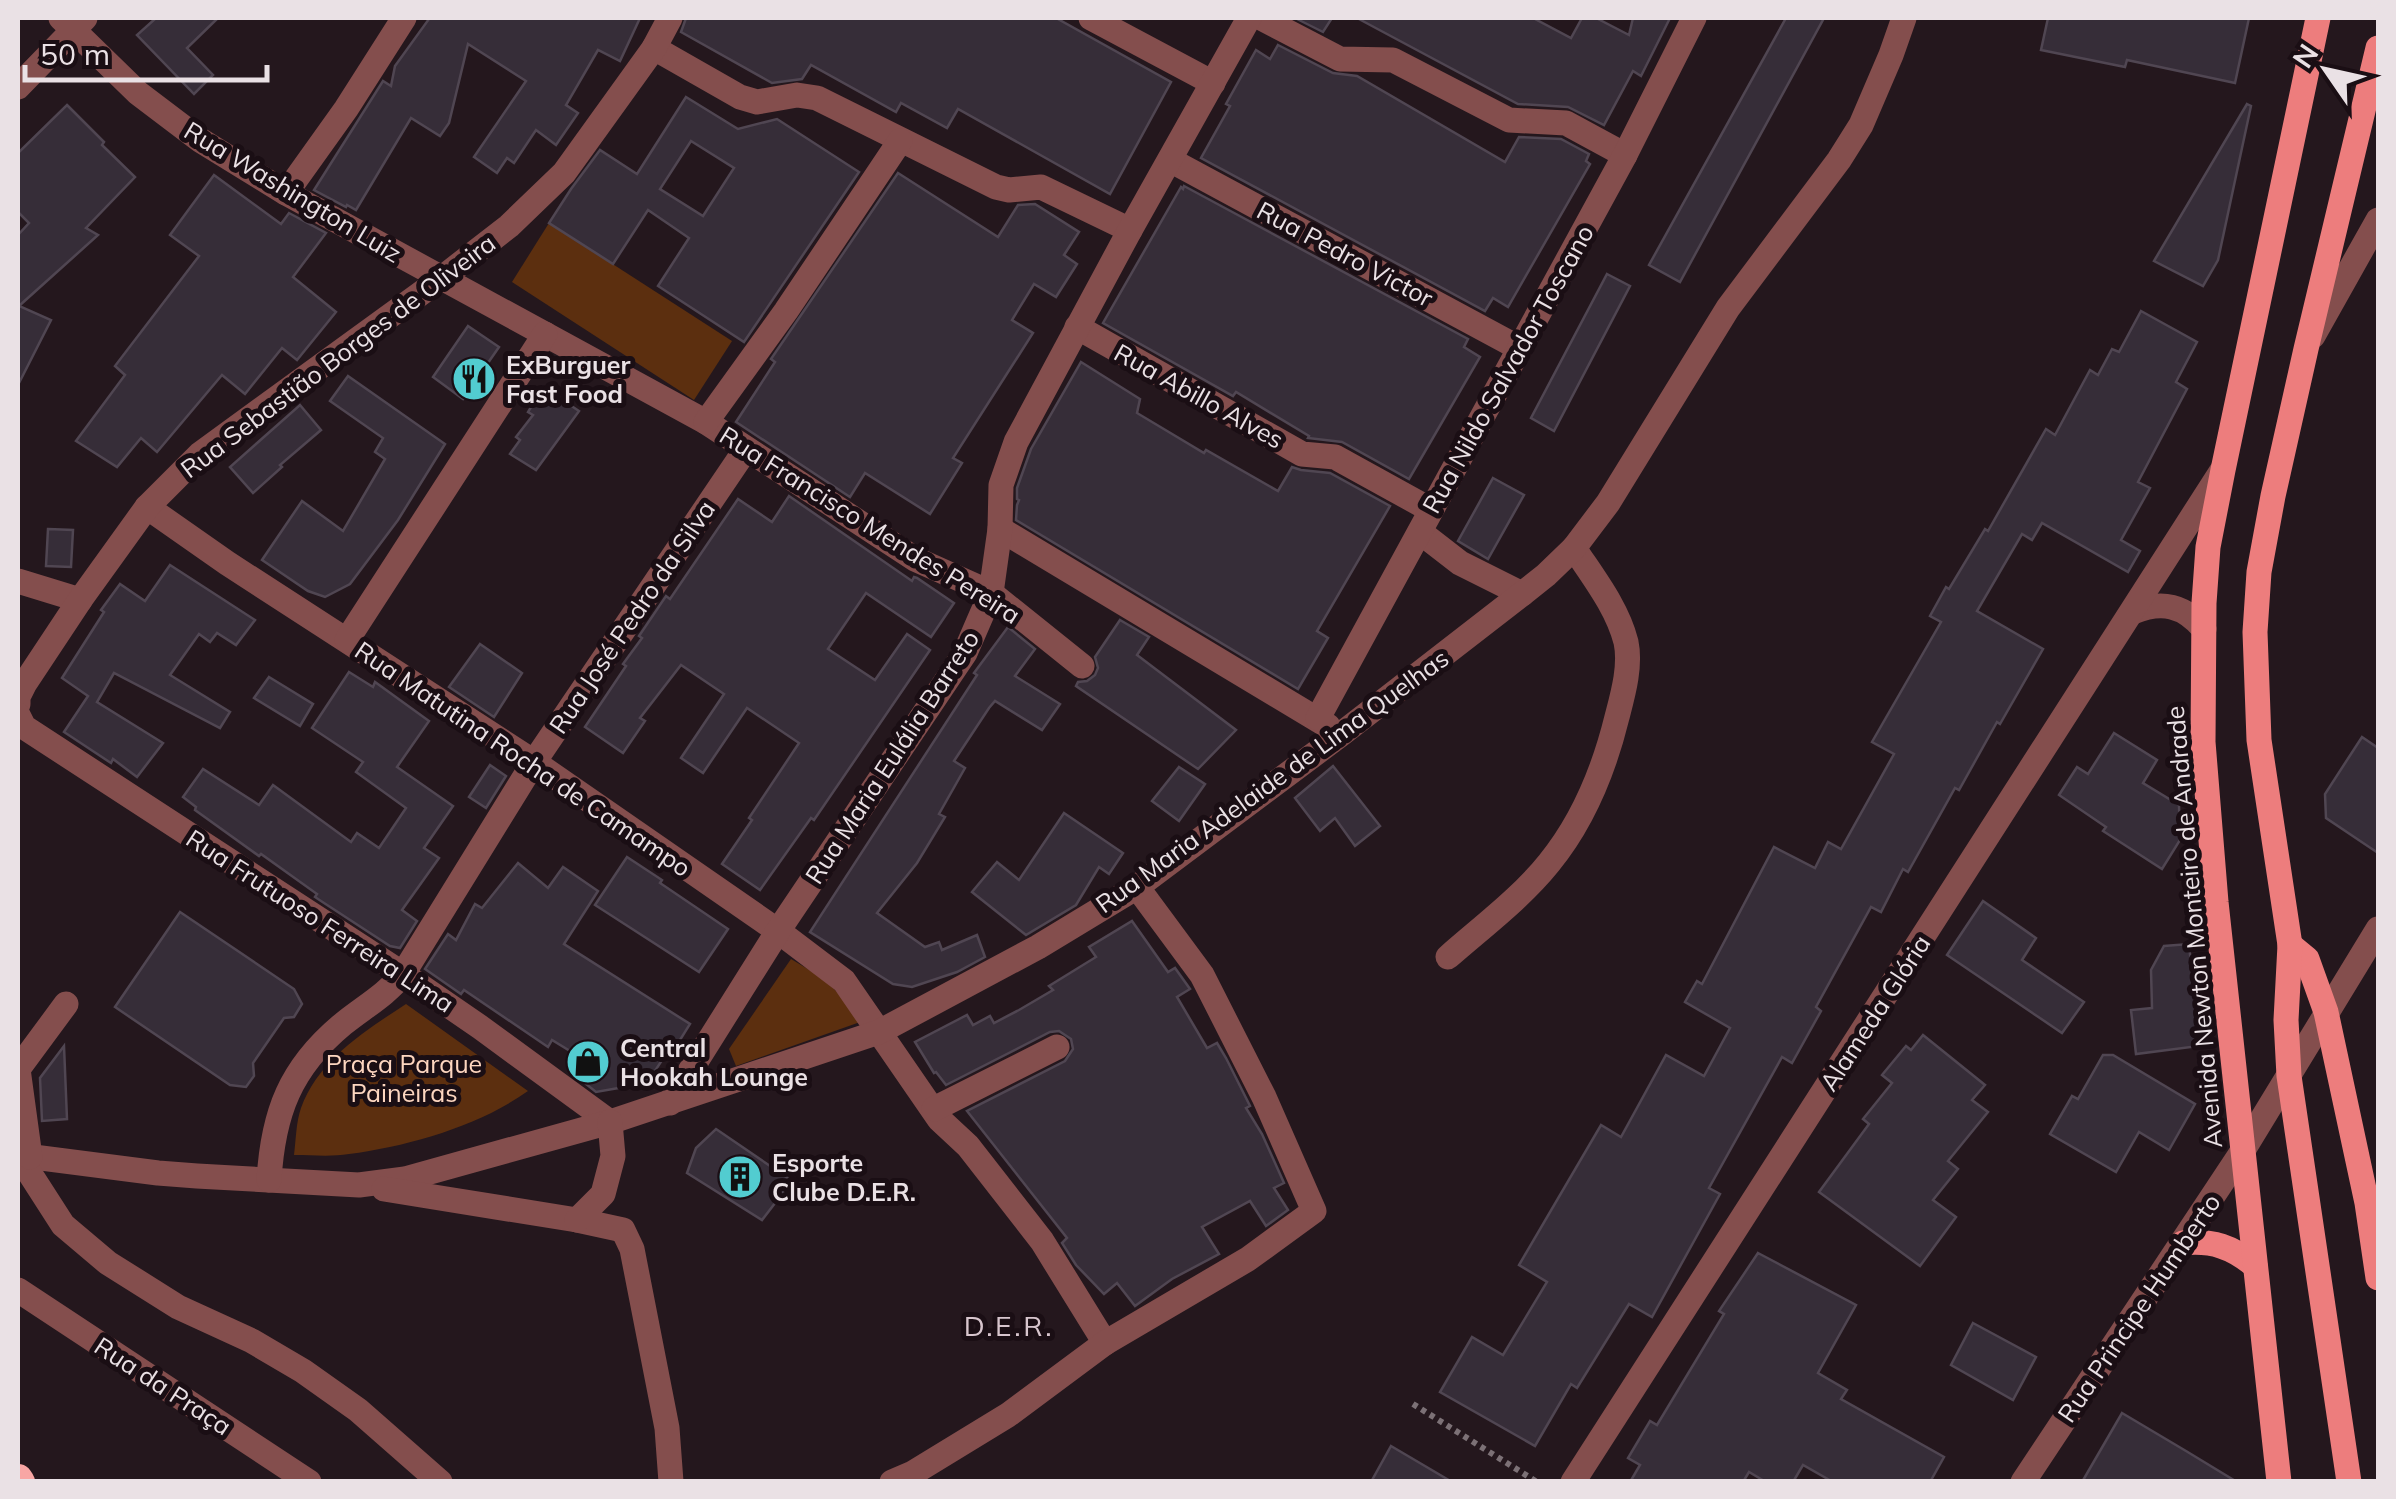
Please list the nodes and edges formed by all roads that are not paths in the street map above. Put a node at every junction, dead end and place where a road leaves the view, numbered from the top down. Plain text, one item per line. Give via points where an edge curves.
1 (404, 18) edge
2 (670, 18) edge
3 (1091, 18) edge
4 (1250, 18) edge
5 (1260, 18) edge
6 (1694, 18) edge
7 (1904, 18) edge
8 (2318, 18) edge
9 (74, 22) edge
10 (654, 48) junction
11 (2378, 48) edge
12 (1214, 83) junction
13 (18, 87) edge
14 (900, 141) junction
15 (1625, 155) junction
16 (1170, 160) junction
17 (286, 193) junction
18 (2378, 220) edge
19 (1130, 230) junction
20 (442, 278) junction
21 (1077, 327) junction
22 (545, 334) junction
23 (1519, 348) junction
24 (2306, 349) junction
25 (706, 422) junction
26 (746, 448) junction
27 (2223, 470) junction
28 (147, 507) junction
29 (1426, 521) junction
30 (1000, 529) junction
31 (1574, 548) junction
32 (18, 581) edge
33 (991, 594) junction
34 (1522, 594) junction
35 (80, 600) junction
36 (2133, 612) junction
37 (2204, 628) junction
38 (346, 640) junction
39 (1082, 666) dead end
40 (20, 716) edge
41 (1318, 718) junction
42 (1340, 735) junction
43 (534, 762) junction
44 (1137, 888) junction
45 (2378, 929) edge
46 (778, 931) junction
47 (2290, 945) junction
48 (1448, 957) dead end
49 (403, 974) junction
50 (66, 1004) dead end
51 (2326, 1012) junction
52 (879, 1032) junction
53 (1057, 1047) dead end
54 (2289, 1076) junction
55 (670, 1103) junction
56 (934, 1109) junction
57 (610, 1122) junction
58 (2242, 1152) junction
59 (22, 1156) edge
60 (269, 1180) junction
61 (359, 1185) junction
62 (576, 1220) junction
63 (2183, 1243) junction
64 (2255, 1266) junction
65 (2378, 1278) edge
66 (18, 1290) edge
67 (1104, 1342) junction
68 (310, 1482) edge
69 (440, 1482) edge
70 (671, 1482) edge
71 (892, 1482) edge
72 (1573, 1482) edge
73 (2022, 1482) edge
74 (2279, 1482) edge
75 (2349, 1482) edge

1 - 17 street
2 - 10 street, Rua Sebastião Borges de Oliveira
3 - 12 street
4 - 12 street, Rua Maria Eulália Barreto
5 - 15 street via 1340,59 1394,60 1509,120 1566,122
6 - 15 street, Rua Nildo Salvador Toscano
7 - 31 street, Rua Maria Adelaide de Lima Quelhas via 1861,124 1839,160 1728,308
8 - 27 main road, Avenida Newton Monteiro de Andrade
9 - 13 street
9 - 17 street, Rua Washington Luiz via 138,93
10 - 14 street via 740,98 817,98
10 - 20 street, Rua Sebastião Borges de Oliveira via 564,173
11 - 24 main road
12 - 16 street, Rua Maria Eulália Barreto
14 - 19 street via 996,188 1041,187
14 - 25 street
15 - 23 street, Rua Nildo Salvador Toscano
16 - 19 street, Rua Maria Eulália Barreto
16 - 23 street, Rua Pedro Victor
17 - 20 street, Rua Washington Luiz
18 - 24 street
19 - 21 street, Rua Maria Eulália Barreto
20 - 22 street, Rua Francisco Mendes Pereira
20 - 28 street, Rua Sebastião Borges de Oliveira via 200,454
21 - 29 street, Rua Abillo Alves via 1302,454 1336,457
21 - 30 street, Rua Maria Eulália Barreto via 1016,442 1001,484
22 - 25 street, Rua Francisco Mendes Pereira
22 - 38 street
23 - 29 street, Rua Nildo Salvador Toscano
24 - 47 main road via 2262,553 2256,632 2259,740
25 - 26 street, Rua Francisco Mendes Pereira
26 - 33 street, Rua Francisco Mendes Pereira via 916,559
26 - 43 street, Rua José Pedro da Silva
27 - 36 street, Alameda Glória
27 - 37 main road, Avenida Newton Monteiro de Andrade via 2208,546
28 - 35 street, Rua Sebastião Borges de Oliveira
28 - 38 street, Rua Matutina Rocha de Camampo
29 - 34 street, Rua Abillo Alves via 1460,563
29 - 41 street, Rua Nildo Salvador Toscano
30 - 33 street, Rua Maria Eulália Barreto
30 - 41 street
31 - 34 street, Rua Maria Adelaide de Lima Quelhas
31 - 48 street via 1626,643 1627,669 1602,772 1547,866
32 - 35 street
33 - 39 street, Rua Francisco Mendes Pereira
33 - 46 street, Rua Maria Eulália Barreto via 965,654
34 - 42 street, Rua Maria Adelaide de Lima Quelhas
35 - 40 street, Rua Sebastião Borges de Oliveira via 25,683
36 - 37 street via 2177,607
36 - 72 street, Alameda Glória
37 - 58 main road, Avenida Newton Monteiro de Andrade via 2204,742
38 - 43 street, Rua Matutina Rocha de Camampo
40 - 49 street, Rua Frutuoso Ferreira Lima
41 - 42 street
42 - 44 street, Rua Maria Adelaide de Lima Quelhas
43 - 46 street, Rua Matutina Rocha de Camampo
43 - 49 street, Rua José Pedro da Silva
44 - 52 street, Rua Maria Adelaide de Lima Quelhas
44 - 67 street via 1202,975 1314,1211 1248,1259
45 - 51 street, Rua Principe Humberto
46 - 52 street, Rua Matutina Rocha de Camampo via 844,981
46 - 55 street, Rua Maria Eulália Barreto
47 - 51 main road via 2307,959
47 - 54 main road
49 - 57 street, Rua Frutuoso Ferreira Lima
49 - 60 street, Rua José Pedro da Silva via 302,1067 278,1115
50 - 59 street via 18,1069
51 - 54 street, Rua Principe Humberto
51 - 65 main road
52 - 55 street, Rua Maria Adelaide de Lima Quelhas
52 - 56 street, Rua Matutina Rocha de Camampo
53 - 56 street
54 - 58 street, Rua Principe Humberto
54 - 75 main road
55 - 57 street, Rua Maria Adelaide de Lima Quelhas
56 - 67 street, Rua Matutina Rocha de Camampo via 1042,1242
57 - 61 street, Rua Maria Adelaide de Lima Quelhas via 439,1172
57 - 62 street via 614,1156 603,1194
58 - 63 street, Rua Principe Humberto
58 - 64 main road, Avenida Newton Monteiro de Andrade
59 - 60 street, Rua Maria Adelaide de Lima Quelhas
59 - 69 street via 62,1225 108,1263 303,1371
60 - 61 street, Rua Maria Adelaide de Lima Quelhas
61 - 62 street, Rua Maria Adelaide de Lima Quelhas
62 - 70 street, Rua Maria Adelaide de Lima Quelhas via 623,1230 629,1239
63 - 64 main road via 2215,1243
63 - 73 street, Rua Principe Humberto
64 - 74 main road, Avenida Newton Monteiro de Andrade
66 - 68 street, Rua da Praça
67 - 71 street via 1008,1415

